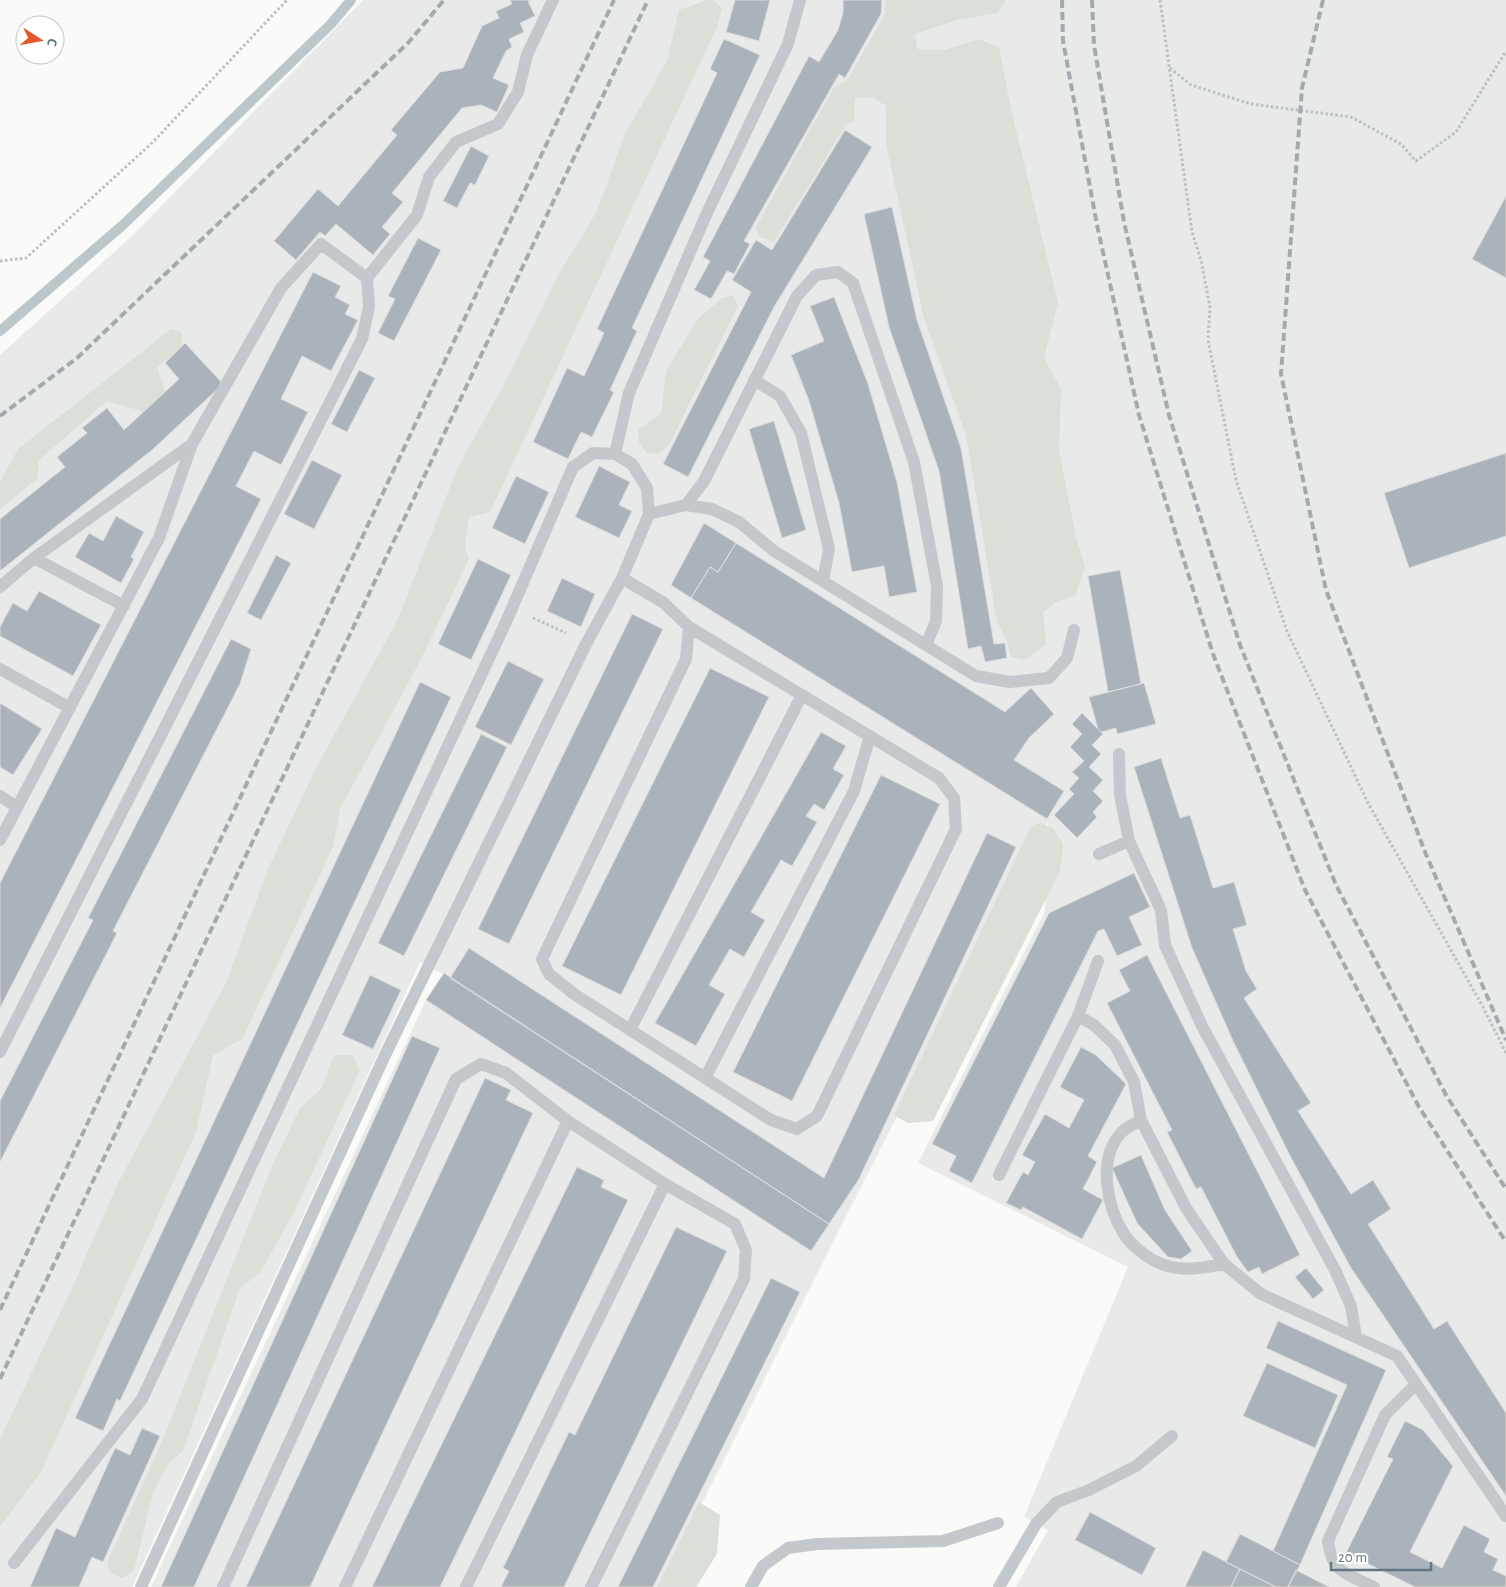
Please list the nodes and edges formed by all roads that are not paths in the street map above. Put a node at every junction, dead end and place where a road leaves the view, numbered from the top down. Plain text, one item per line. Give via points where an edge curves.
1 (553, 0) edge
2 (800, 0) edge
3 (367, 278) junction
4 (754, 380) junction
5 (192, 444) junction
6 (615, 454) junction
7 (686, 505) junction
8 (649, 514) junction
9 (34, 558) junction
10 (622, 578) junction
11 (823, 581) junction
12 (0, 587) edge
13 (124, 606) junction
14 (689, 627) junction
15 (1074, 630) dead end
16 (926, 645) junction
17 (0, 669) edge
18 (802, 695) junction
19 (70, 708) junction
20 (870, 736) junction
21 (1119, 754) dead end
22 (0, 796) edge
23 (17, 806) junction
24 (0, 840) edge
25 (1129, 841) junction
26 (1099, 854) dead end
27 (1098, 961) dead end
28 (1078, 1016) junction
29 (630, 1030) junction
30 (0, 1052) edge
31 (705, 1078) junction
32 (1141, 1120) junction
33 (568, 1121) junction
34 (999, 1176) dead end
35 (665, 1184) junction
36 (1224, 1264) junction
37 (1356, 1337) junction
38 (1416, 1384) junction
39 (1172, 1436) dead end
40 (1506, 1516) edge
41 (998, 1523) dead end
42 (14, 1563) dead end
43 (141, 1587) edge
44 (223, 1587) edge
45 (345, 1587) edge
46 (466, 1587) edge
47 (591, 1587) edge
48 (751, 1587) edge
49 (999, 1587) edge
50 (1374, 1587) edge

1 - 3 lane via 527,55 518,92 498,124 456,142 429,177 418,215
2 - 6 lane via 788,44 706,214 629,393
3 - 5 lane via 321,244 282,288
3 - 30 lane via 369,307 362,338
4 - 7 lane via 704,480
4 - 11 lane via 780,396 801,433 829,548
4 - 16 lane via 797,296 816,275 838,272 853,283 914,462 937,586 936,622
5 - 9 lane
5 - 13 lane via 159,538
6 - 8 lane via 632,464 647,488
6 - 42 lane via 593,453 573,467 506,622 142,1399
7 - 8 lane
7 - 11 lane via 712,509 739,522 774,551
8 - 10 lane
9 - 12 lane
9 - 13 lane
10 - 14 lane via 664,603
10 - 43 lane via 586,644 385,1055
11 - 16 lane
13 - 19 lane
14 - 18 lane
14 - 29 lane via 686,659 542,959 549,974
15 - 16 lane via 1067,658 1049,678 1010,682 976,676
17 - 19 lane
18 - 20 lane
18 - 29 lane
19 - 23 lane
20 - 31 lane via 854,791
20 - 31 lane via 939,778 954,798 956,829 817,1116 797,1128 771,1120
21 - 25 lane via 1120,795
22 - 23 lane
23 - 24 lane
25 - 26 lane
25 - 37 lane via 1161,910 1165,946 1202,1026 1335,1270 1351,1306
27 - 28 lane
28 - 32 lane via 1094,1025 1114,1045 1134,1082
28 - 34 lane
29 - 31 lane
32 - 36 lane via 1186,1208
32 - 36 lane via 1121,1132 1108,1156 1112,1207 1125,1236 1153,1260 1188,1271
33 - 35 lane
33 - 44 lane via 506,1073 481,1064 456,1079
33 - 45 lane
35 - 46 lane
35 - 47 lane via 735,1224 746,1250 744,1279
36 - 37 lane via 1261,1294
37 - 38 lane via 1397,1356
38 - 40 lane
38 - 50 lane via 1385,1414 1328,1541 1330,1558 1338,1569
39 - 49 lane via 1136,1466 1058,1502 1036,1524
41 - 48 lane via 943,1541 817,1544 788,1548 763,1566

